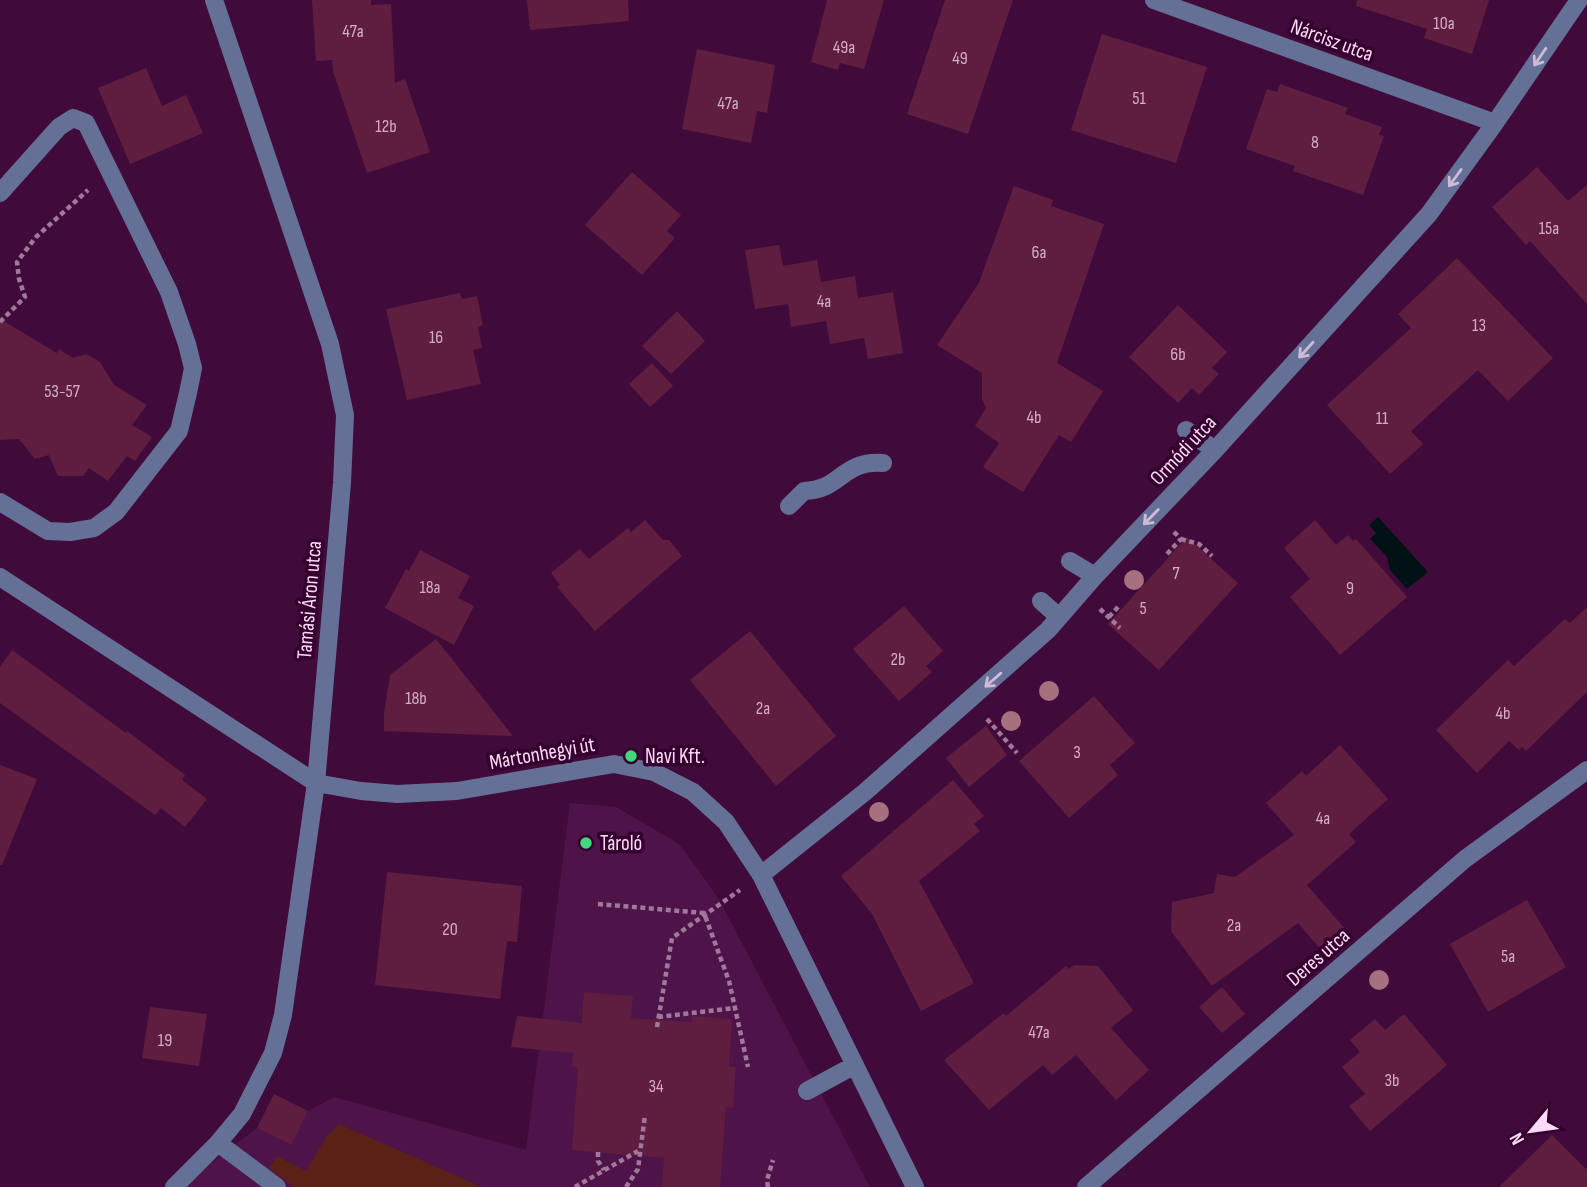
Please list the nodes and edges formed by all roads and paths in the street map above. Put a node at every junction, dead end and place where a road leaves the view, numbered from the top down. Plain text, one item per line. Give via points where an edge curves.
1 (214, 0) edge
2 (1154, 0) edge
3 (1579, 0) edge
4 (1495, 123) junction
5 (114, 177) junction
6 (2, 188) edge
7 (0, 322) edge
8 (1186, 429) dead end
9 (1214, 450) junction
10 (883, 463) dead end
11 (0, 502) edge
12 (789, 506) dead end
13 (1181, 539) dead end
14 (1212, 556) dead end
15 (1070, 561) dead end
16 (1095, 576) junction
17 (0, 577) edge
18 (1041, 601) dead end
19 (1119, 606) dead end
20 (1059, 617) junction
21 (1109, 617) dead end
22 (971, 699) junction
23 (1017, 753) dead end
24 (1587, 770) edge
25 (316, 783) junction
26 (761, 875) junction
27 (721, 903) dead end
28 (598, 904) dead end
29 (704, 913) junction
30 (735, 1008) junction
31 (658, 1017) junction
32 (657, 1027) dead end
33 (855, 1065) junction
34 (748, 1068) dead end
35 (807, 1091) dead end
36 (645, 1115) dead end
37 (218, 1143) junction
38 (639, 1150) junction
39 (598, 1152) dead end
40 (773, 1160) dead end
41 (604, 1170) junction
42 (174, 1187) edge
43 (277, 1187) edge
44 (577, 1187) edge
45 (625, 1187) edge
46 (768, 1187) edge
47 (915, 1187) edge
48 (1086, 1187) edge

1 - 25 street, Tamási Áron utca via 330,344 345,415
2 - 4 street, Nárcisz utca
3 -> 4 street, Ormódi utca
4 -> 9 street, Ormódi utca via 1429,214
5 - 6 street via 86,123 73,118
5 - 7 path via 92,186 36,237 17,262 24,297
5 - 11 street via 169,292 187,344 193,368 179,431 116,512 94,528 48,531
8 - 9 street
9 -> 16 street, Ormódi utca
10 - 12 street via 851,467 831,485 804,491
13 - 14 path via 1199,544
15 - 16 street
16 - 20 street, Ormódi utca
17 - 25 street, Mártonhegyi út
18 - 20 street
19 - 21 path
20 -> 22 street, Ormódi utca
22 - 23 path
22 - 26 street, Ormódi utca
24 - 48 street, Deres utca via 1465,859
25 - 26 street, Mártonhegyi út via 397,794 457,791 614,764 654,772 693,792 726,822
25 - 37 street, Tamási Áron utca via 283,1015 273,1053 242,1114
26 - 33 street, Mártonhegyi út
27 - 29 path
28 - 29 path
29 - 30 path
29 - 31 path via 672,938
30 - 31 path
30 - 34 path
31 - 32 path
33 - 35 street
33 - 47 street, Mártonhegyi út
36 - 38 path
37 - 42 street, Tamási Áron utca
37 - 43 street
38 - 41 path
38 - 45 path via 638,1169
39 - 41 path
40 - 46 path
41 - 44 path

